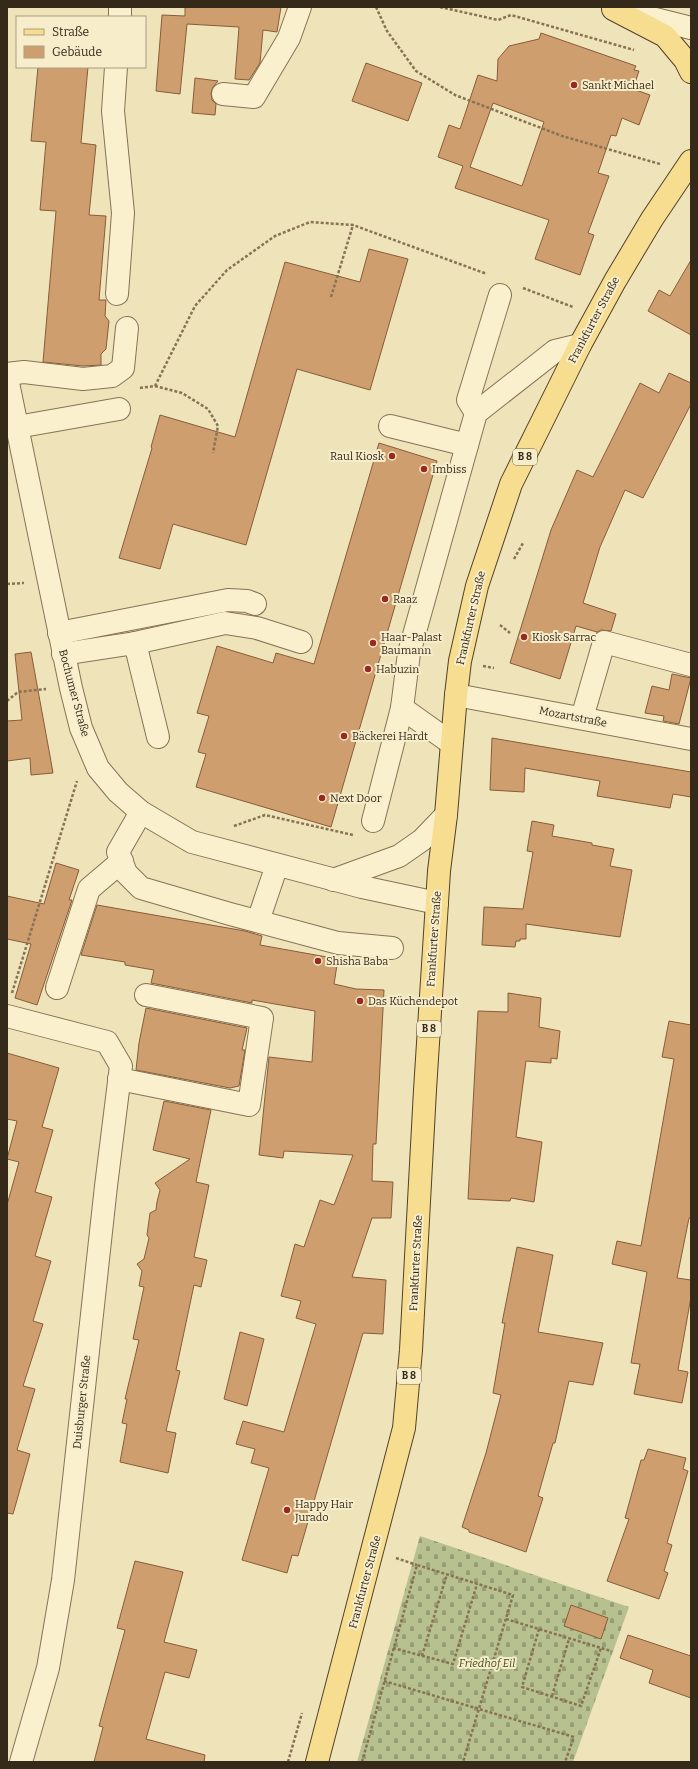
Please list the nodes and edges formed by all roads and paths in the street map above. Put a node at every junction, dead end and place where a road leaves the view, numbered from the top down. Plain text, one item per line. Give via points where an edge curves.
1 (300, 7) edge
2 (376, 7) edge
3 (440, 7) edge
4 (610, 8) edge
5 (691, 28) edge
6 (639, 51) dead end
7 (116, 68) edge
8 (691, 72) edge
9 (223, 94) dead end
10 (687, 166) edge
11 (353, 225) junction
12 (490, 275) dead end
13 (509, 291) joint
14 (117, 294) dead end
15 (332, 297) dead end
16 (595, 316) junction
17 (127, 328) dead end
18 (580, 345) junction
19 (7, 374) edge
20 (7, 378) edge
21 (155, 386) junction
22 (136, 388) dead end
23 (119, 409) dead end
24 (476, 413) junction
25 (390, 426) dead end
26 (17, 427) junction
27 (467, 445) junction
28 (213, 453) dead end
29 (523, 543) dead end
30 (514, 559) dead end
31 (255, 604) dead end
32 (500, 625) dead end
33 (59, 633) junction
34 (510, 633) dead end
35 (301, 642) dead end
36 (135, 643) junction
37 (63, 654) junction
38 (691, 665) edge
39 (42, 690) dead end
40 (456, 695) junction
41 (7, 701) edge
42 (402, 708) junction
43 (582, 718) junction
44 (158, 737) dead end
45 (691, 739) edge
46 (451, 743) junction
47 (98, 768) junction
48 (141, 812) junction
49 (446, 815) junction
50 (228, 828) dead end
51 (367, 829) joint
52 (122, 861) junction
53 (277, 865) junction
54 (333, 880) junction
55 (437, 903) junction
56 (258, 921) junction
57 (392, 948) dead end
58 (57, 988) dead end
59 (146, 995) dead end
60 (9, 1005) edge
61 (119, 1079) junction
62 (447, 1574) junction
63 (476, 1584) junction
64 (506, 1619) junction
65 (539, 1629) junction
66 (569, 1639) junction
67 (393, 1648) junction
68 (600, 1648) junction
69 (611, 1651) dead end
70 (422, 1656) junction
71 (384, 1681) junction
72 (552, 1696) junction
73 (479, 1709) junction
74 (21, 1762) edge
75 (318, 1762) edge
76 (362, 1762) edge
77 (463, 1762) edge
78 (565, 1762) edge

1 - 9 street via 289,38 254,97
2 - 10 path via 387,31 416,71 454,95 562,136
3 - 6 path via 498,20 511,15
4 - 5 street
4 - 8 main road via 665,36 685,60
7 - 14 street via 113,111 124,213
10 - 16 main road, Frankfurter Straße / B 8 via 652,219
11 - 12 path
11 - 15 path
11 - 21 path via 310,222 275,236 227,270 195,306
13 - 16 path
13 - 24 street via 468,400
16 - 18 main road, Frankfurter Straße / B 8
17 - 19 street via 123,368 112,376 83,379 24,372
18 - 24 street via 555,351
18 - 40 main road, Frankfurter Straße / B 8 via 511,484 476,586 460,661
20 - 26 street, Bochumer Straße
21 - 22 path
21 - 28 path via 182,393 208,409 218,426
23 - 26 street
24 - 27 street
25 - 27 street
26 - 33 street, Bochumer Straße
27 - 42 street via 409,653
29 - 30 path
31 - 33 street via 228,600
32 - 34 path
33 - 37 street, Bochumer Straße
35 - 36 street via 257,628 225,623
36 - 37 street
36 - 44 street
37 - 47 street, Bochumer Straße via 81,728
38 - 43 street via 604,642
39 - 41 path via 18,692
40 - 43 street, Mozartstraße
40 - 46 main road, Frankfurter Straße / B 8
42 - 46 street
42 - 51 street
43 - 45 street, Mozartstraße
46 - 49 main road, Frankfurter Straße / B 8
47 - 48 street, Bochumer Straße via 118,792
47 - 60 path via 79,776
48 - 52 street via 118,852
48 - 53 street, Bochumer Straße via 192,842
49 - 54 street via 422,840 399,856
49 - 55 main road, Frankfurter Straße / B 8
50 - 51 path via 265,815
52 - 56 street via 126,873 141,888
52 - 58 street via 89,889
53 - 54 street, Bochumer Straße
53 - 56 street
54 - 55 street, Bochumer Straße
55 - 75 main road, Frankfurter Straße / B 8 via 411,1350 404,1428
56 - 57 street via 338,942
59 - 61 street via 262,1018 249,1062 249,1105
60 - 61 street, Duisburger Straße via 107,1042 120,1066
61 - 74 street, Duisburger Straße via 63,1580 48,1668
62 - 63 path
62 - 67 path via 417,1564
62 - 70 path
63 - 64 path via 513,1595
63 - 70 path via 453,1664
64 - 65 path
64 - 73 path
65 - 66 path
65 - 72 path via 522,1687
66 - 68 path
66 - 72 path
67 - 70 path
67 - 71 path
68 - 69 path
68 - 72 path via 582,1706
71 - 73 path
71 - 76 path
73 - 77 path
73 - 78 path via 574,1737

